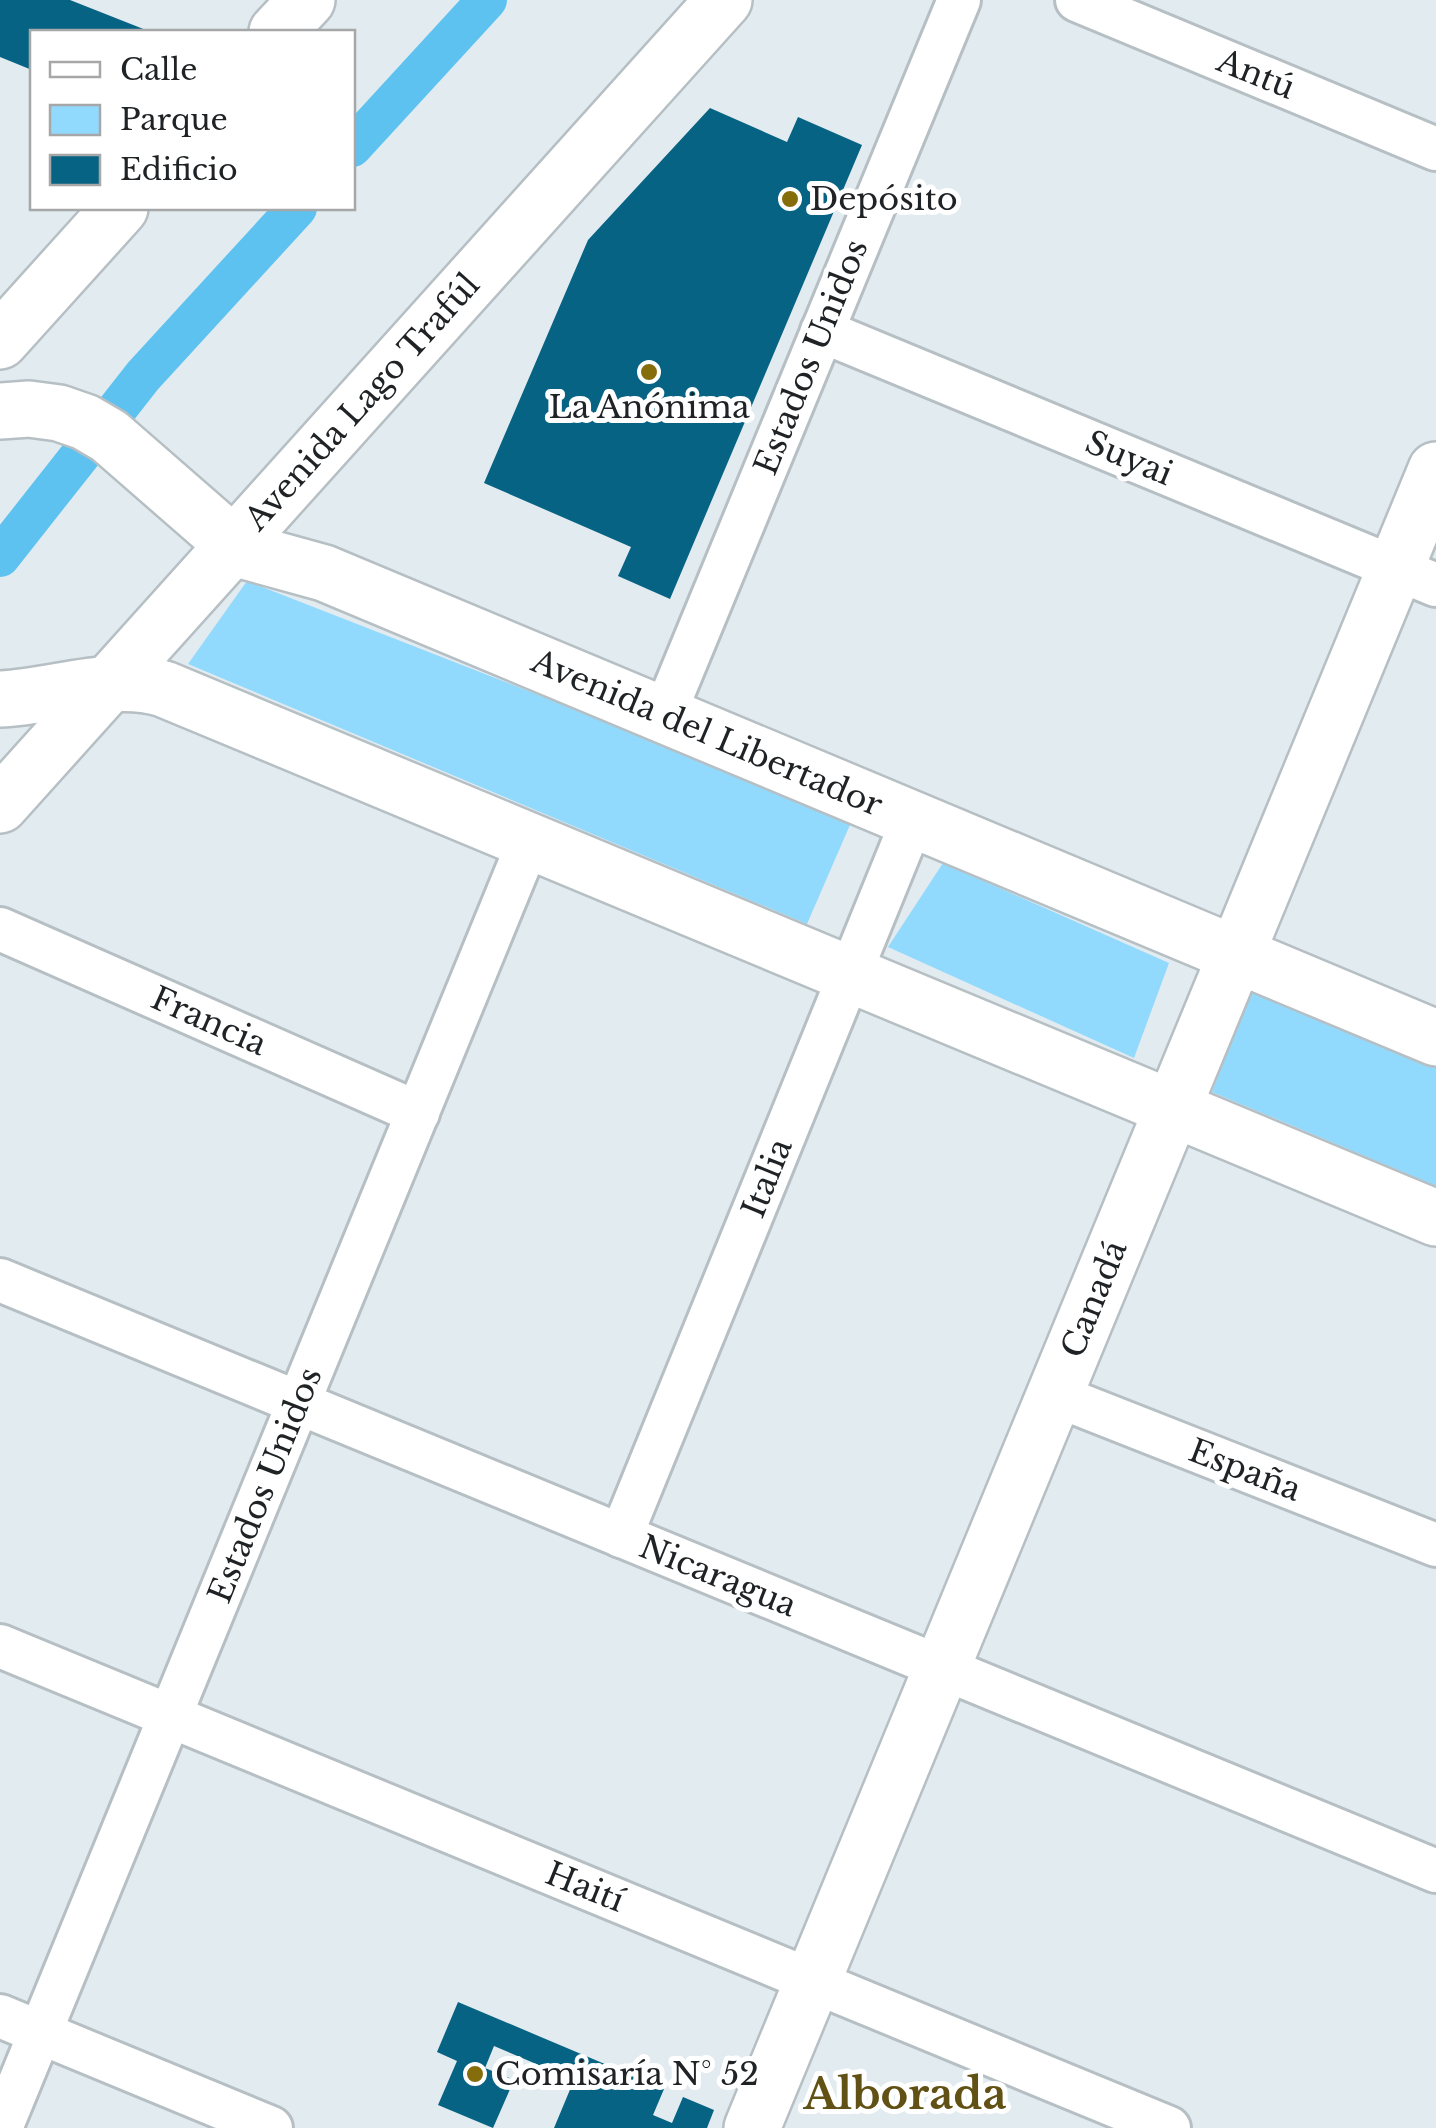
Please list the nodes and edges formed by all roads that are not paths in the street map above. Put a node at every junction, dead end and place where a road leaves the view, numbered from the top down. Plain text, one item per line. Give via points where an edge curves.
1 (306, 0) edge
2 (724, 0) edge
3 (958, 0) edge
4 (1076, 0) edge
5 (279, 30) edge
6 (1436, 149) edge
7 (118, 210) edge
8 (822, 331) junction
9 (0, 341) edge
10 (0, 411) edge
11 (1436, 470) edge
12 (234, 545) junction
13 (1416, 577) edge
14 (110, 684) junction
15 (0, 699) edge
16 (664, 715) junction
17 (0, 805) edge
18 (913, 819) junction
19 (529, 841) junction
20 (0, 929) edge
21 (1236, 954) junction
22 (850, 975) junction
23 (1436, 1038) edge
24 (1172, 1109) junction
25 (418, 1113) junction
26 (1436, 1218) edge
27 (0, 1280) edge
28 (1055, 1395) junction
29 (299, 1404) junction
30 (622, 1536) junction
31 (1436, 1545) edge
32 (0, 1646) edge
33 (942, 1668) junction
34 (170, 1716) junction
35 (1436, 1872) edge
36 (813, 1981) junction
37 (0, 2016) edge
38 (40, 2033) junction
39 (2, 2128) edge
40 (271, 2128) edge
41 (752, 2128) edge
42 (1169, 2128) edge

1 - 5 main road
2 - 12 main road, Avenida Lago Trafúl
3 - 8 street, Estados Unidos
4 - 6 street, Antú
7 - 9 main road
8 - 13 street, Suyai
8 - 16 street, Estados Unidos
10 - 12 main road, Avenida del Libertador via 44,411 85,422
11 - 13 main road, Canadá
12 - 14 main road, Avenida Lago Trafúl
12 - 16 main road, Avenida del Libertador via 324,573
13 - 21 main road, Canadá
14 - 15 main road
14 - 17 main road, Avenida Lago Trafúl
14 - 19 main road via 164,690
16 - 18 main road, Avenida del Libertador
18 - 21 main road, Avenida del Libertador
18 - 22 street, Italia
19 - 22 main road
19 - 25 street, Estados Unidos
20 - 25 street, Francia
21 - 23 main road, Avenida del Libertador
21 - 24 main road, Canadá
22 - 24 main road
22 - 30 street, Italia
24 - 26 main road
24 - 28 main road, Canadá
25 - 29 street, Estados Unidos
27 - 29 street, Nicaragua
28 - 31 street, España
28 - 33 main road, Canadá
29 - 30 street, Nicaragua
29 - 34 street, Estados Unidos
30 - 33 street, Nicaragua
32 - 34 street, Haití
33 - 35 street, Nicaragua
33 - 36 main road, Canadá
34 - 36 street, Haití
34 - 38 street, Estados Unidos
36 - 41 main road, Canadá
36 - 42 street, Haití
37 - 38 street
38 - 39 street, Estados Unidos
38 - 40 street

